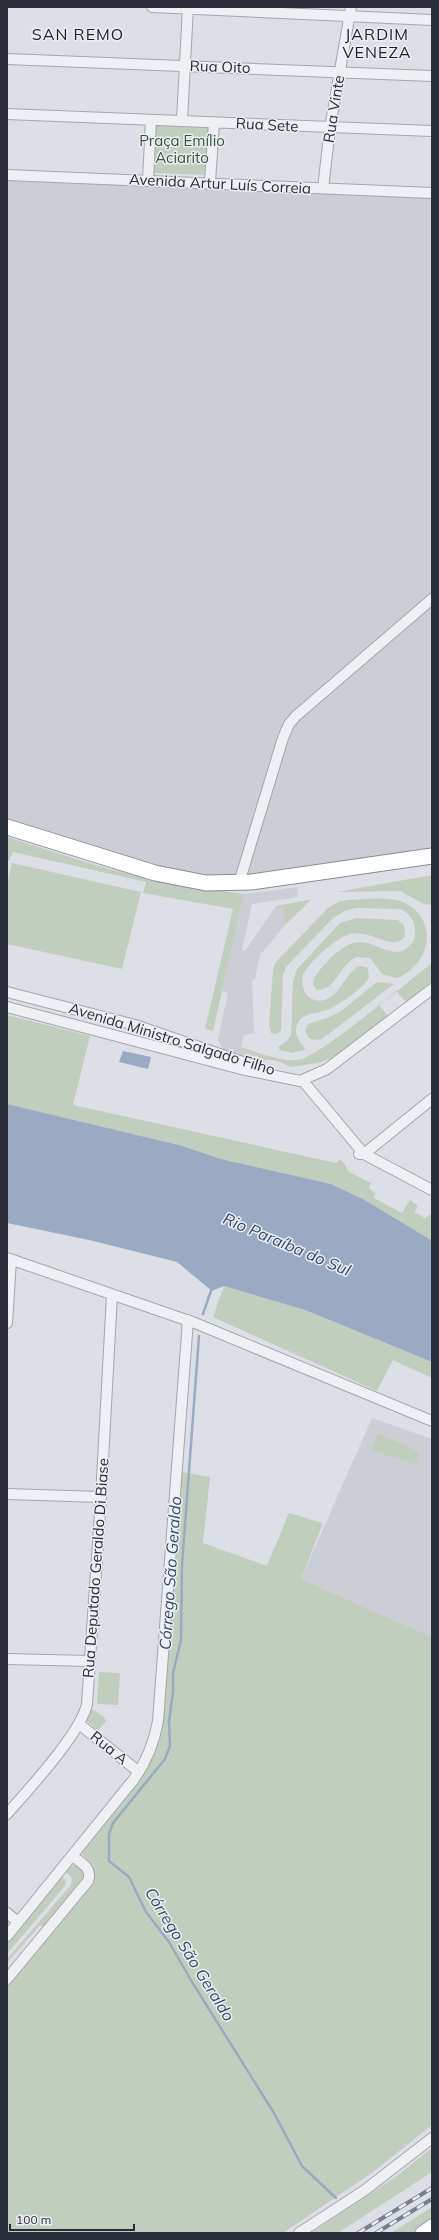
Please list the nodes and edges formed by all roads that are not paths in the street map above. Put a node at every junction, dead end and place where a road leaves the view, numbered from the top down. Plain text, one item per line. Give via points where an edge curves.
1 (152, 7) edge
2 (188, 8) edge
3 (350, 11) edge
4 (432, 20) edge
5 (7, 59) edge
6 (184, 66) junction
7 (339, 72) junction
8 (432, 76) edge
9 (7, 114) edge
10 (151, 120) junction
11 (182, 120) junction
12 (214, 122) junction
13 (330, 128) junction
14 (432, 131) edge
15 (7, 175) edge
16 (148, 180) junction
17 (210, 182) junction
18 (323, 188) junction
19 (432, 193) edge
20 (432, 599) edge
21 (7, 827) edge
22 (432, 856) edge
23 (239, 883) junction
24 (432, 989) edge
25 (7, 992) edge
26 (7, 1007) edge
27 (315, 1076) junction
28 (303, 1081) junction
29 (317, 1096) junction
30 (432, 1099) edge
31 (360, 1154) junction
32 (432, 1190) edge
33 (9, 1259) edge
34 (112, 1296) junction
35 (192, 1321) junction
36 (7, 1323) edge
37 (432, 1420) edge
38 (7, 1494) edge
39 (101, 1497) junction
40 (7, 1658) edge
41 (89, 1661) junction
42 (79, 1724) junction
43 (139, 1772) junction
44 (7, 1814) edge
45 (72, 1856) junction
46 (7, 1913) edge
47 (18, 1922) junction
48 (7, 1936) edge
49 (7, 1979) edge
50 (432, 2138) edge
51 (432, 2226) edge
52 (299, 2233) edge
53 (422, 2233) edge

1 - 2 street
2 - 3 street
2 - 6 street
3 - 4 street
3 - 7 street, Rua Vinte
5 - 6 street, Rua Oito
6 - 7 street, Rua Oito
6 - 11 street
7 - 8 street, Rua Oito
7 - 13 street, Rua Vinte
9 - 10 street, Rua Sete
10 - 11 street, Rua Sete
10 - 16 street
11 - 12 street, Rua Sete
12 - 13 street, Rua Sete
12 - 17 street
13 - 14 street, Rua Sete
13 - 18 street, Rua Vinte
15 - 16 street, Avenida Artur Luís Correia
16 - 17 street, Avenida Artur Luís Correia
17 - 18 street, Avenida Artur Luís Correia
18 - 19 street, Avenida Artur Luís Correia
20 - 23 street via 289,724
21 - 23 highway via 176,878 206,883
22 - 23 highway
24 - 27 street, Avenida Ministro Salgado Filho via 350,1053
25 - 27 street, Avenida Ministro Salgado Filho via 136,1025 261,1068
26 - 28 street, Avenida Ministro Salgado Filho via 241,1069 291,1081
27 - 28 street, Avenida Ministro Salgado Filho
27 - 29 street via 314,1087
28 - 29 street
29 - 31 street
30 - 31 street
31 - 32 street
33 - 34 street
33 - 36 street
34 - 35 street
34 - 39 street, Rua Deputado Geraldo Di Biase
35 - 37 street
35 - 43 street via 158,1721 150,1751
38 - 39 street
39 - 41 street, Rua Deputado Geraldo Di Biase
40 - 41 street
41 - 42 street, Rua Deputado Geraldo Di Biase via 87,1704
42 - 43 street, Rua A
42 - 44 street, Rua Deputado Geraldo Di Biase
43 - 45 street
45 - 47 street
45 - 49 street via 88,1869 88,1880
46 - 47 street
47 - 48 street
50 - 52 street via 365,2190
51 - 53 main road

